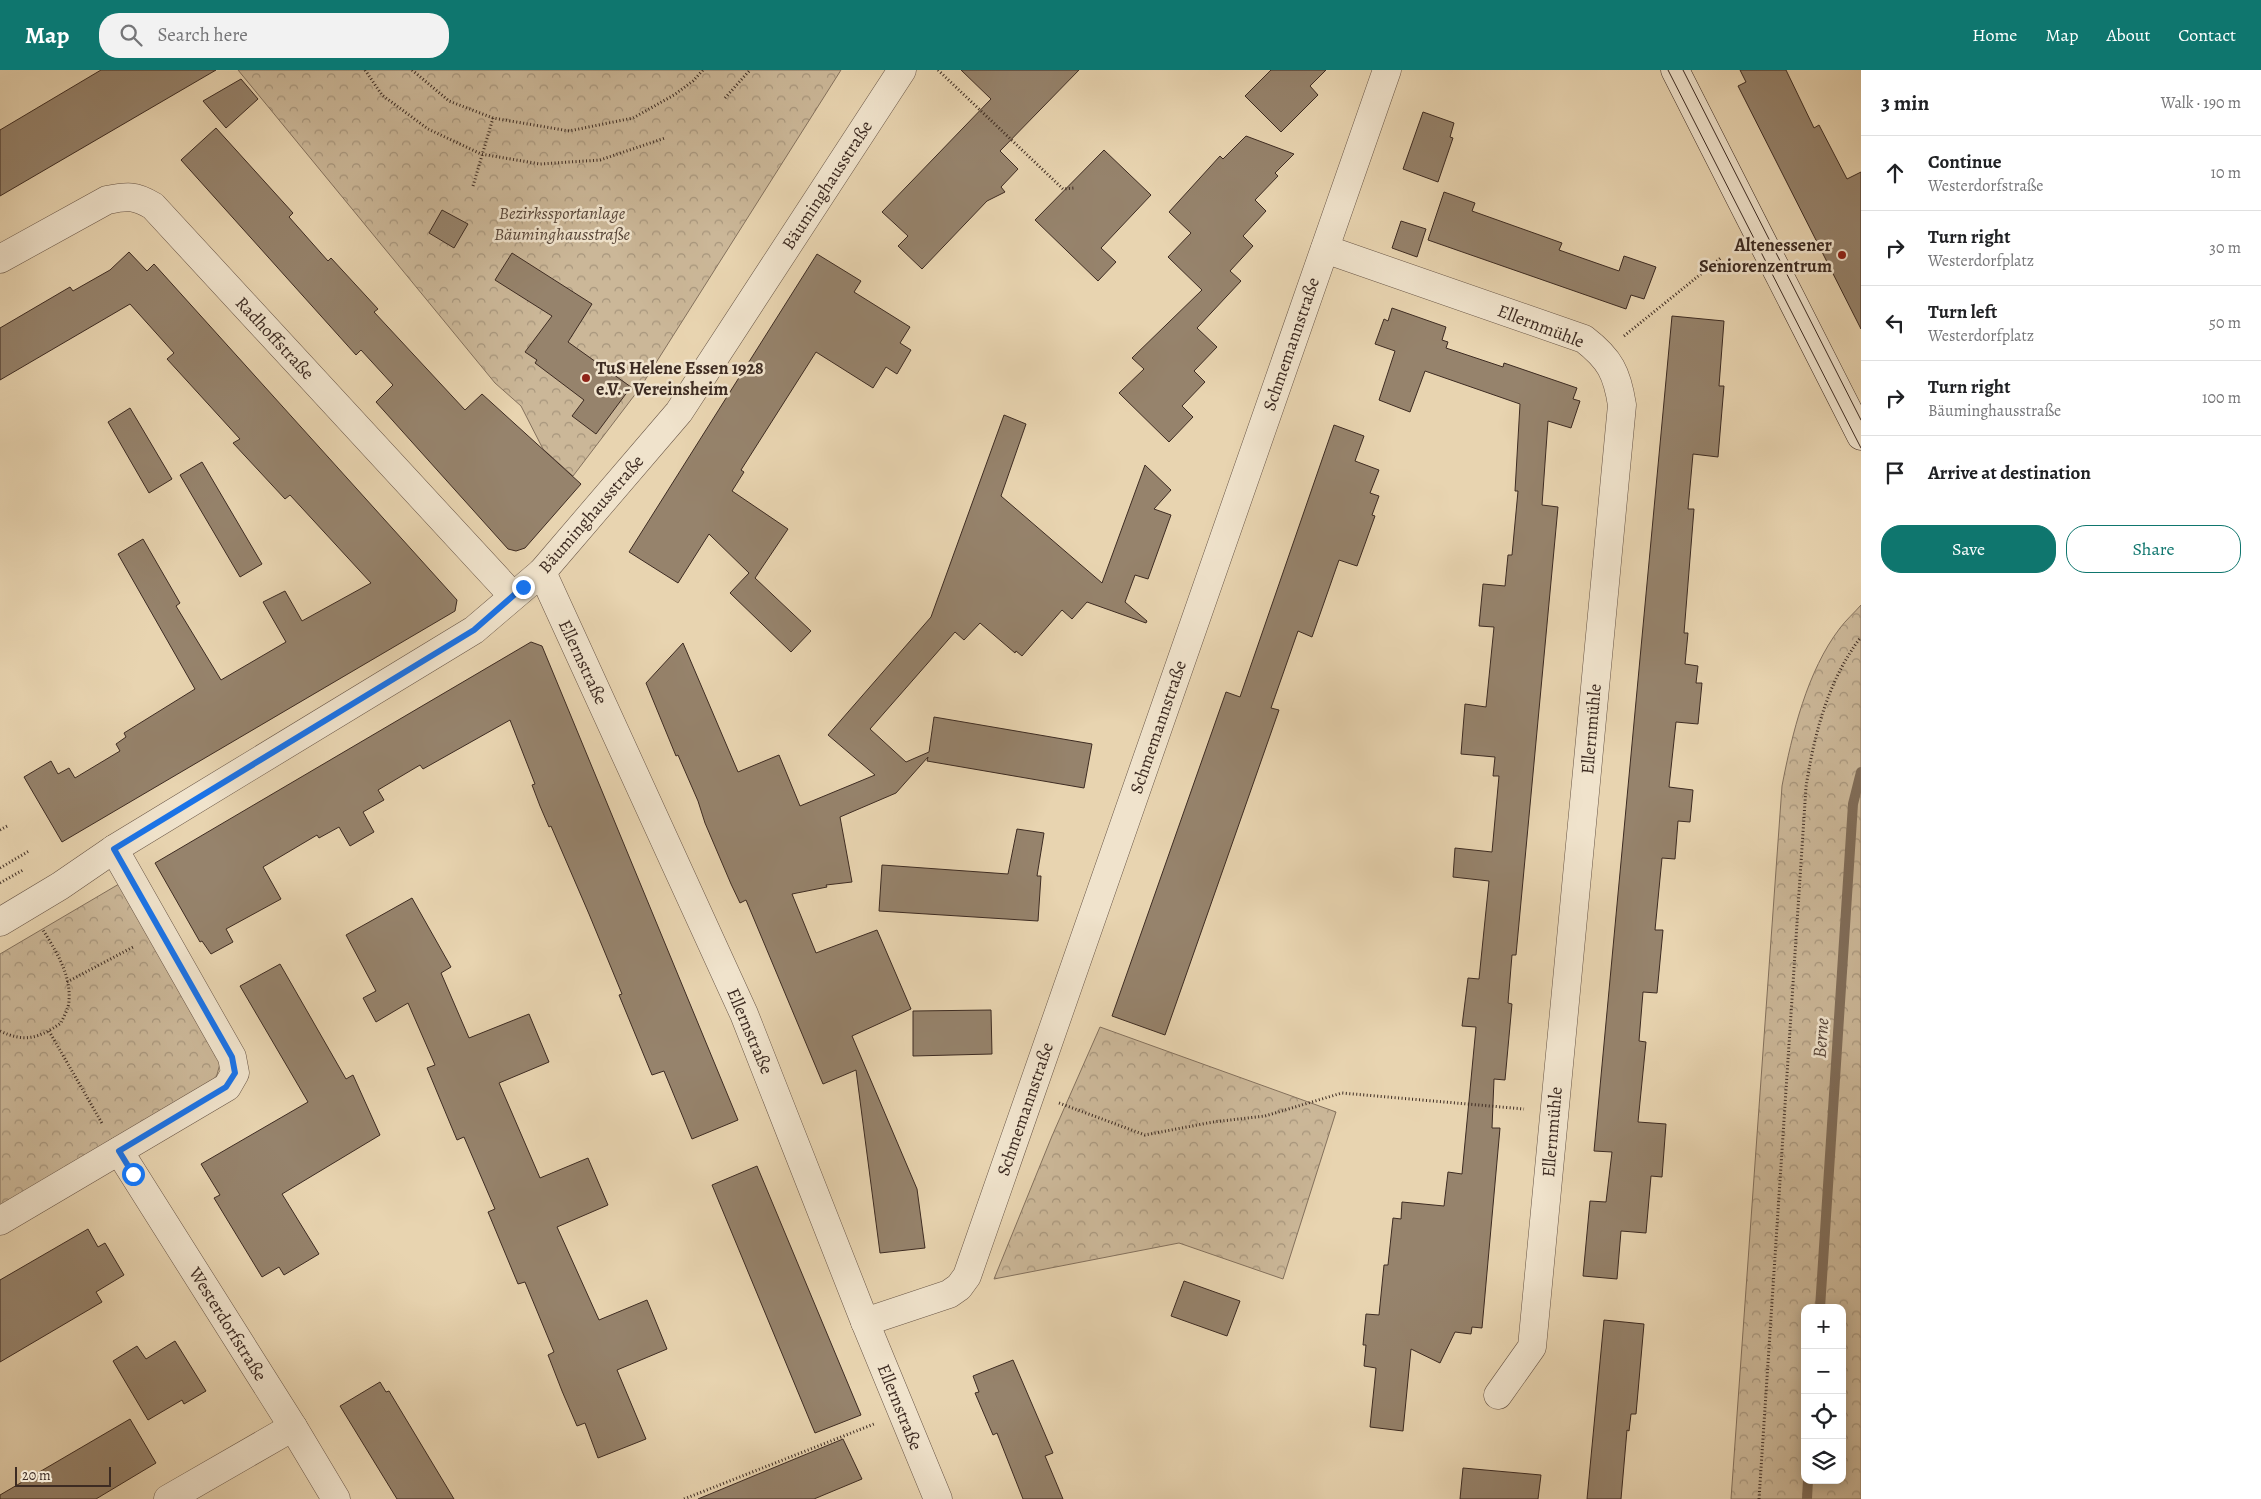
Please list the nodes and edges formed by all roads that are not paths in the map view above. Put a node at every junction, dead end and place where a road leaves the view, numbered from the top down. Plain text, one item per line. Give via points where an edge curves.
1 (902, 70) edge
2 (1387, 70) edge
3 (1675, 70) edge
4 (1324, 249) junction
5 (0, 259) edge
6 (1861, 436) edge
7 (542, 572) junction
8 (513, 596) junction
9 (114, 849) junction
10 (0, 922) edge
11 (119, 1151) junction
12 (0, 1221) edge
13 (865, 1322) junction
14 (1498, 1395) dead end
15 (293, 1427) junction
16 (168, 1499) edge
17 (336, 1499) edge
18 (938, 1499) edge

1 - 7 street, Bäuminghausstraße via 679,412
2 - 4 street, Schmemannstraße
3 - 6 street
4 - 13 street, Schmemannstraße via 967,1276 949,1294
4 - 14 street, Ellernmühle via 1584,339 1602,354 1619,384 1622,405 1532,1347
5 - 8 street, Radhoffstraße via 107,200 139,198 153,206
7 - 8 street, Bäuminghausstraße
7 - 13 street, Ellernstraße via 744,1014
8 - 9 street, Bäuminghausstraße via 474,630
9 - 10 street, Bäuminghausstraße
9 - 11 street via 232,1057 235,1073 226,1087
11 - 12 street
11 - 15 street, Westerdorfstraße
13 - 18 street, Ellernstraße
15 - 16 street
15 - 17 street, Westerdorfstraße

